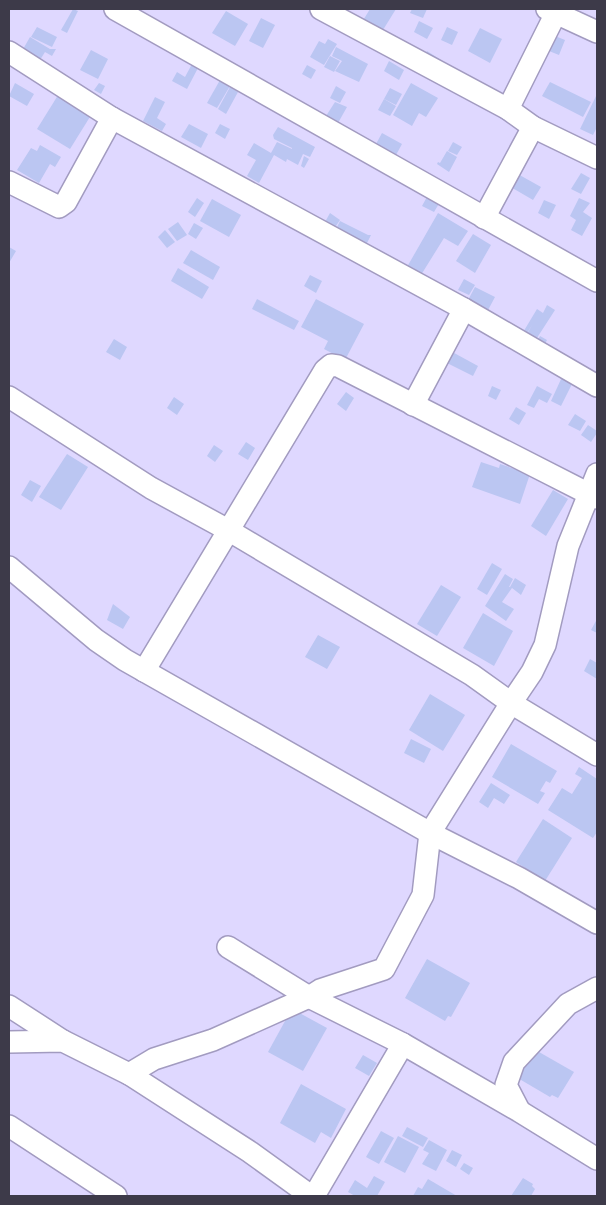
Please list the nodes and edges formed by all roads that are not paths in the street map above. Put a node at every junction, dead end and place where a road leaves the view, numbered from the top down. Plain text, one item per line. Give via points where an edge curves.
1 (115, 9) edge
2 (321, 9) edge
3 (552, 11) edge
4 (597, 32) edge
5 (9, 52) edge
6 (508, 109) junction
7 (112, 118) junction
8 (534, 127) junction
9 (597, 158) edge
10 (9, 182) edge
11 (484, 218) junction
12 (597, 281) edge
13 (464, 308) junction
14 (597, 386) edge
15 (9, 397) edge
16 (413, 405) junction
17 (597, 474) edge
18 (593, 496) edge
19 (228, 530) junction
20 (9, 567) edge
21 (144, 671) junction
22 (511, 703) junction
23 (597, 756) edge
24 (430, 833) junction
25 (597, 922) edge
26 (228, 947) dead end
27 (597, 988) edge
28 (309, 997) junction
29 (9, 1006) edge
30 (63, 1041) junction
31 (9, 1042) edge
32 (403, 1044) junction
33 (129, 1074) junction
34 (519, 1111) junction
35 (9, 1126) edge
36 (597, 1159) edge
37 (116, 1196) edge
38 (312, 1196) edge

1 - 11 street
2 - 6 street
3 - 4 street
3 - 6 street
5 - 7 street
6 - 8 street
7 - 10 street via 66,202 59,207
7 - 13 street
8 - 9 street
8 - 11 street
11 - 12 street
13 - 14 street
13 - 16 street
15 - 19 street via 151,488
16 - 18 street
16 - 19 street via 331,365
17 - 18 street
18 - 22 street via 568,546 545,645
19 - 21 street
19 - 22 street via 472,675
20 - 21 street via 96,640
21 - 24 street
22 - 23 street
22 - 24 street
24 - 25 street via 520,878
24 - 28 street via 423,895 384,969 320,990
26 - 28 street
27 - 34 street via 568,1004 514,1062 506,1085
28 - 32 street
28 - 33 street via 213,1040 154,1059
29 - 30 street
30 - 31 street
30 - 33 street
32 - 34 street
32 - 38 street
33 - 38 street
34 - 36 street
35 - 37 street

